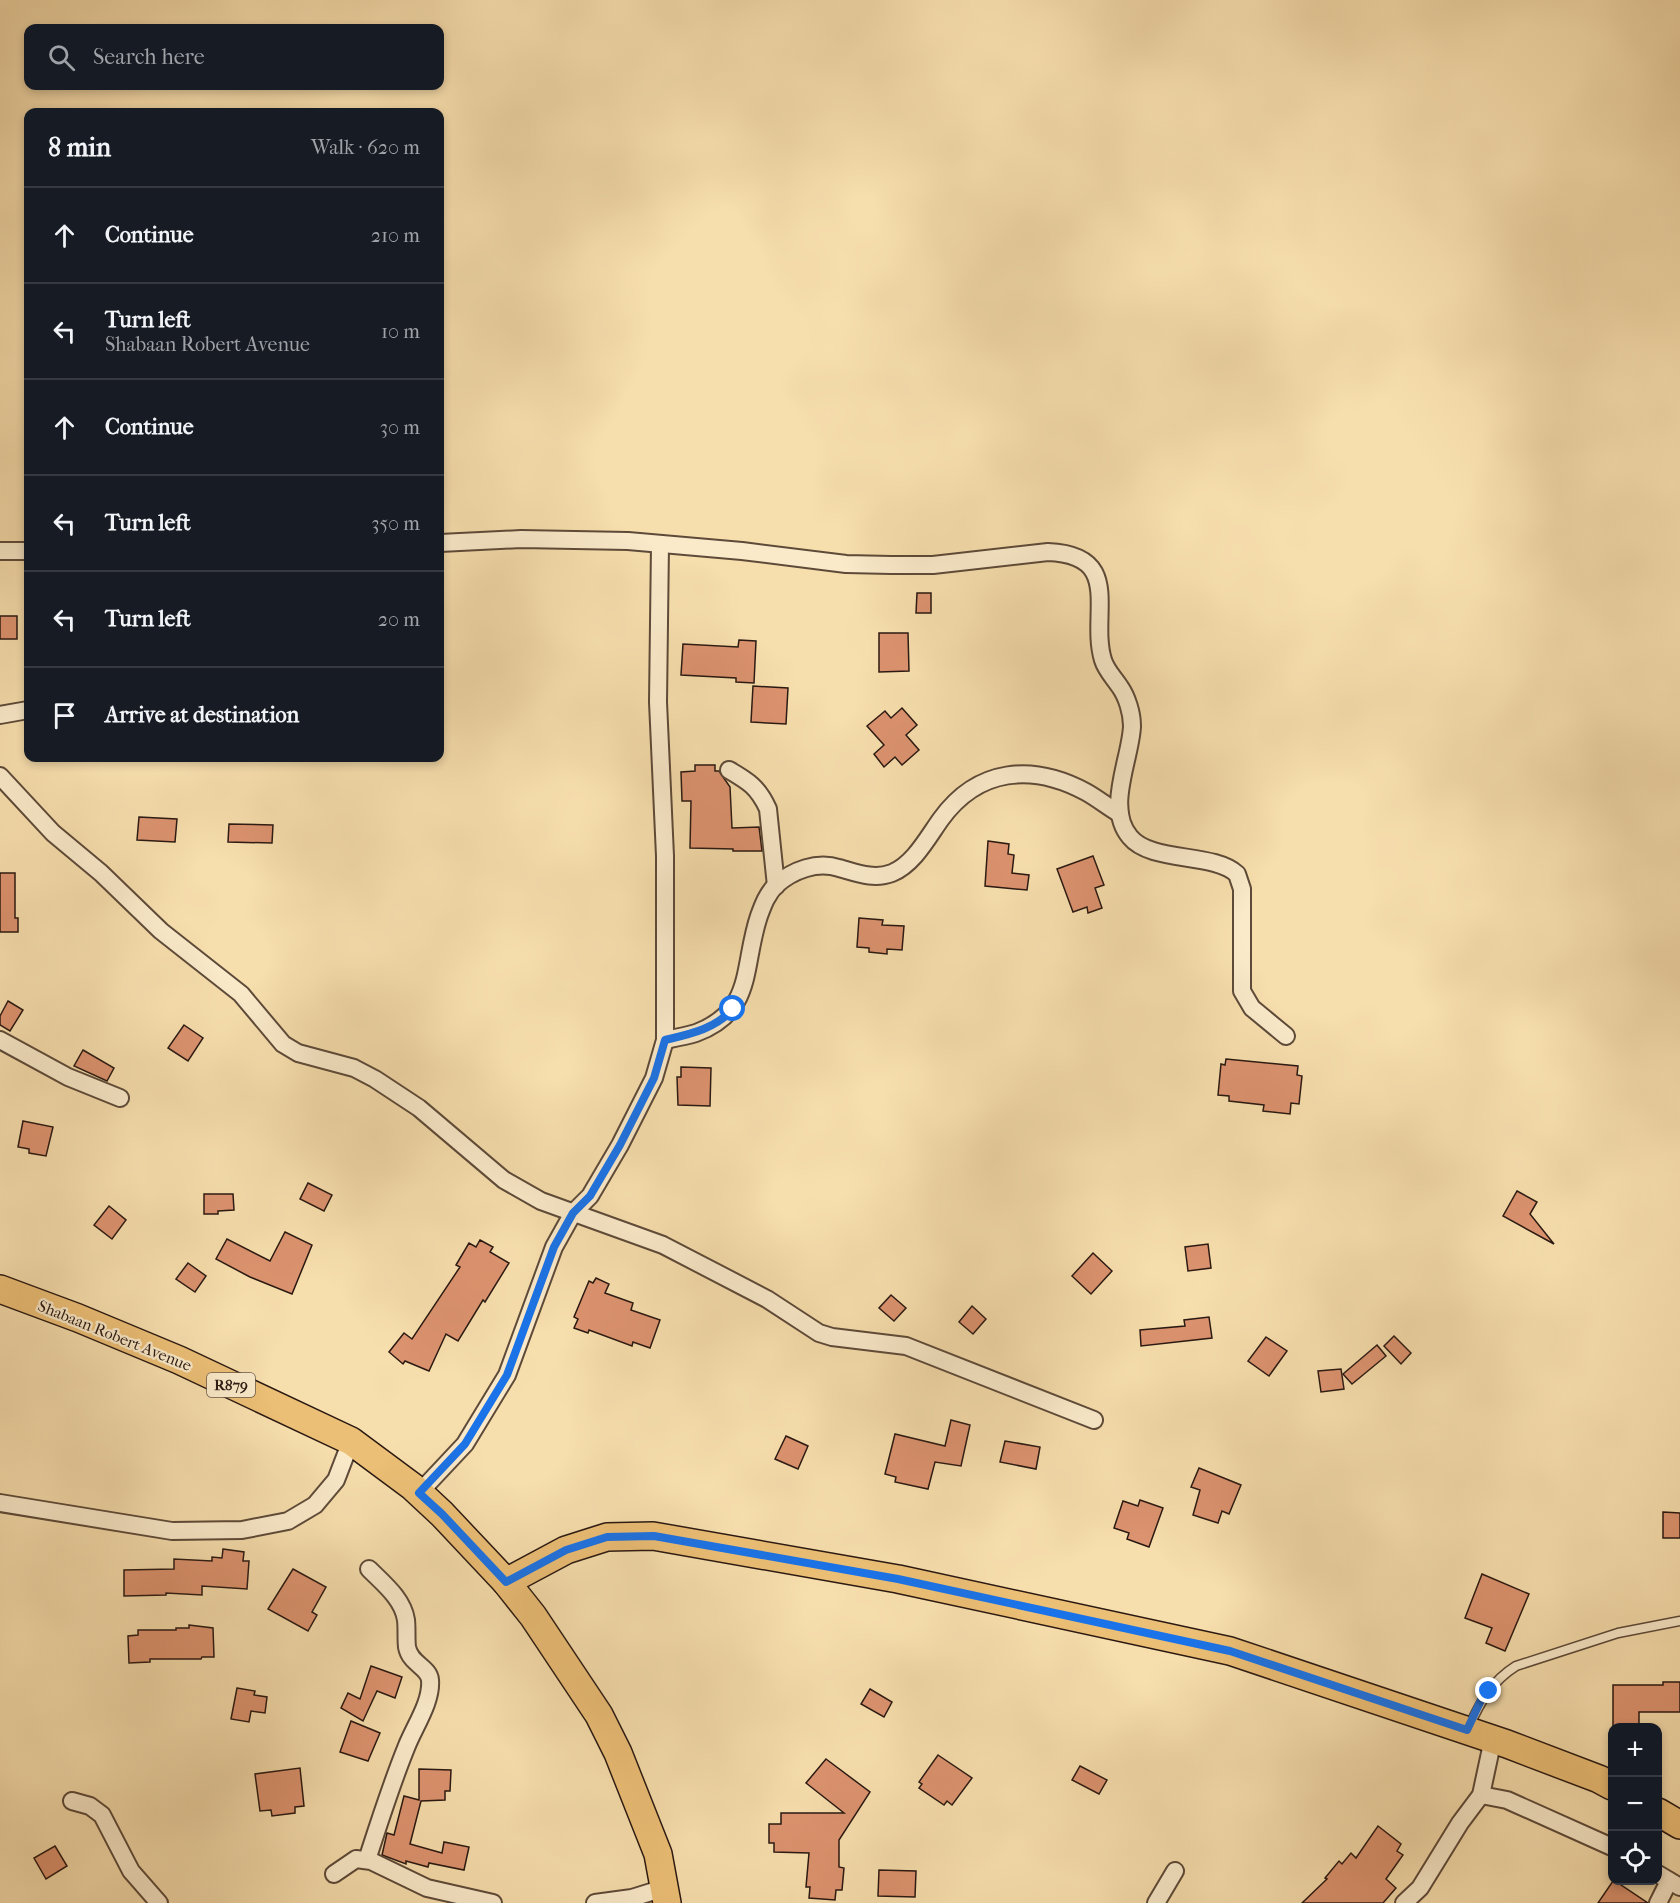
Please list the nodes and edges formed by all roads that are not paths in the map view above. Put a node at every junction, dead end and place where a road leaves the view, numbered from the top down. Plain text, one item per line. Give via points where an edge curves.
1 (444, 543) edge
2 (660, 544) junction
3 (0, 551) edge
4 (24, 551) edge
5 (24, 711) edge
6 (0, 715) edge
7 (729, 770) dead end
8 (0, 777) edge
9 (1120, 814) junction
10 (776, 885) junction
11 (1286, 1036) dead end
12 (0, 1040) edge
13 (665, 1040) junction
14 (120, 1098) dead end
15 (573, 1213) junction
16 (0, 1289) edge
17 (1094, 1420) dead end
18 (351, 1442) junction
19 (419, 1493) junction
20 (0, 1503) edge
21 (369, 1569) dead end
22 (506, 1582) junction
23 (1680, 1621) edge
24 (1467, 1730) junction
25 (1493, 1739) junction
26 (1608, 1784) edge
27 (1481, 1795) junction
28 (72, 1802) dead end
29 (1662, 1814) edge
30 (1680, 1824) edge
31 (1608, 1845) edge
32 (367, 1860) junction
33 (1174, 1871) dead end
34 (334, 1874) dead end
35 (1669, 1881) edge
36 (665, 1895) edge
37 (159, 1903) edge
38 (493, 1903) edge
39 (595, 1903) edge
40 (1156, 1903) edge
41 (1404, 1903) edge
42 (1658, 1903) edge

1 - 2 street via 567,539
2 - 9 street via 846,564 933,565 1048,552 1080,557 1099,584 1100,649 1104,663 1121,687 1130,710 1132,726 1122,775
2 - 13 street via 658,678 665,856
3 - 4 street
5 - 6 street
7 - 10 street via 752,783 768,808
8 - 15 street via 53,833 161,931 241,994 283,1044 298,1053 354,1068 375,1079 419,1108 504,1180
9 - 10 street via 1068,783 1045,776 1009,774 981,783 960,797 911,859 893,872 876,876 827,865 808,867
9 - 11 street via 1130,838 1140,844 1212,863 1237,874 1242,889 1242,991 1252,1008
10 - 13 street via 765,899 742,991 733,1009 696,1033
12 - 14 street via 68,1077
13 - 15 street via 654,1078 620,1145 590,1196
15 - 17 street via 681,1253 767,1299 819,1333 906,1346
15 - 19 street via 554,1247 507,1375 465,1444
16 - 18 main road, Shabaan Robert Avenue / R879 via 179,1360
18 - 19 main road, Shabaan Robert Avenue / R879
18 - 20 street via 336,1480 315,1505 288,1521 242,1530 172,1531
19 - 22 main road, Shabaan Robert Avenue / R879
21 - 32 street via 402,1606 409,1655 429,1674 430,1691
22 - 24 main road via 566,1550 607,1537 654,1536 898,1579 1230,1651
22 - 36 main road, R879 via 599,1715 657,1854
23 - 24 lane via 1597,1638 1516,1666 1501,1675 1482,1698
24 - 25 main road
25 - 26 main road
25 - 27 street
27 - 31 street via 1508,1800
27 - 41 street via 1420,1888
28 - 37 street via 90,1806 102,1815 131,1871
29 - 30 main road
32 - 34 street via 356,1859
32 - 38 street via 427,1888
33 - 40 street
35 - 42 street
36 - 39 street

